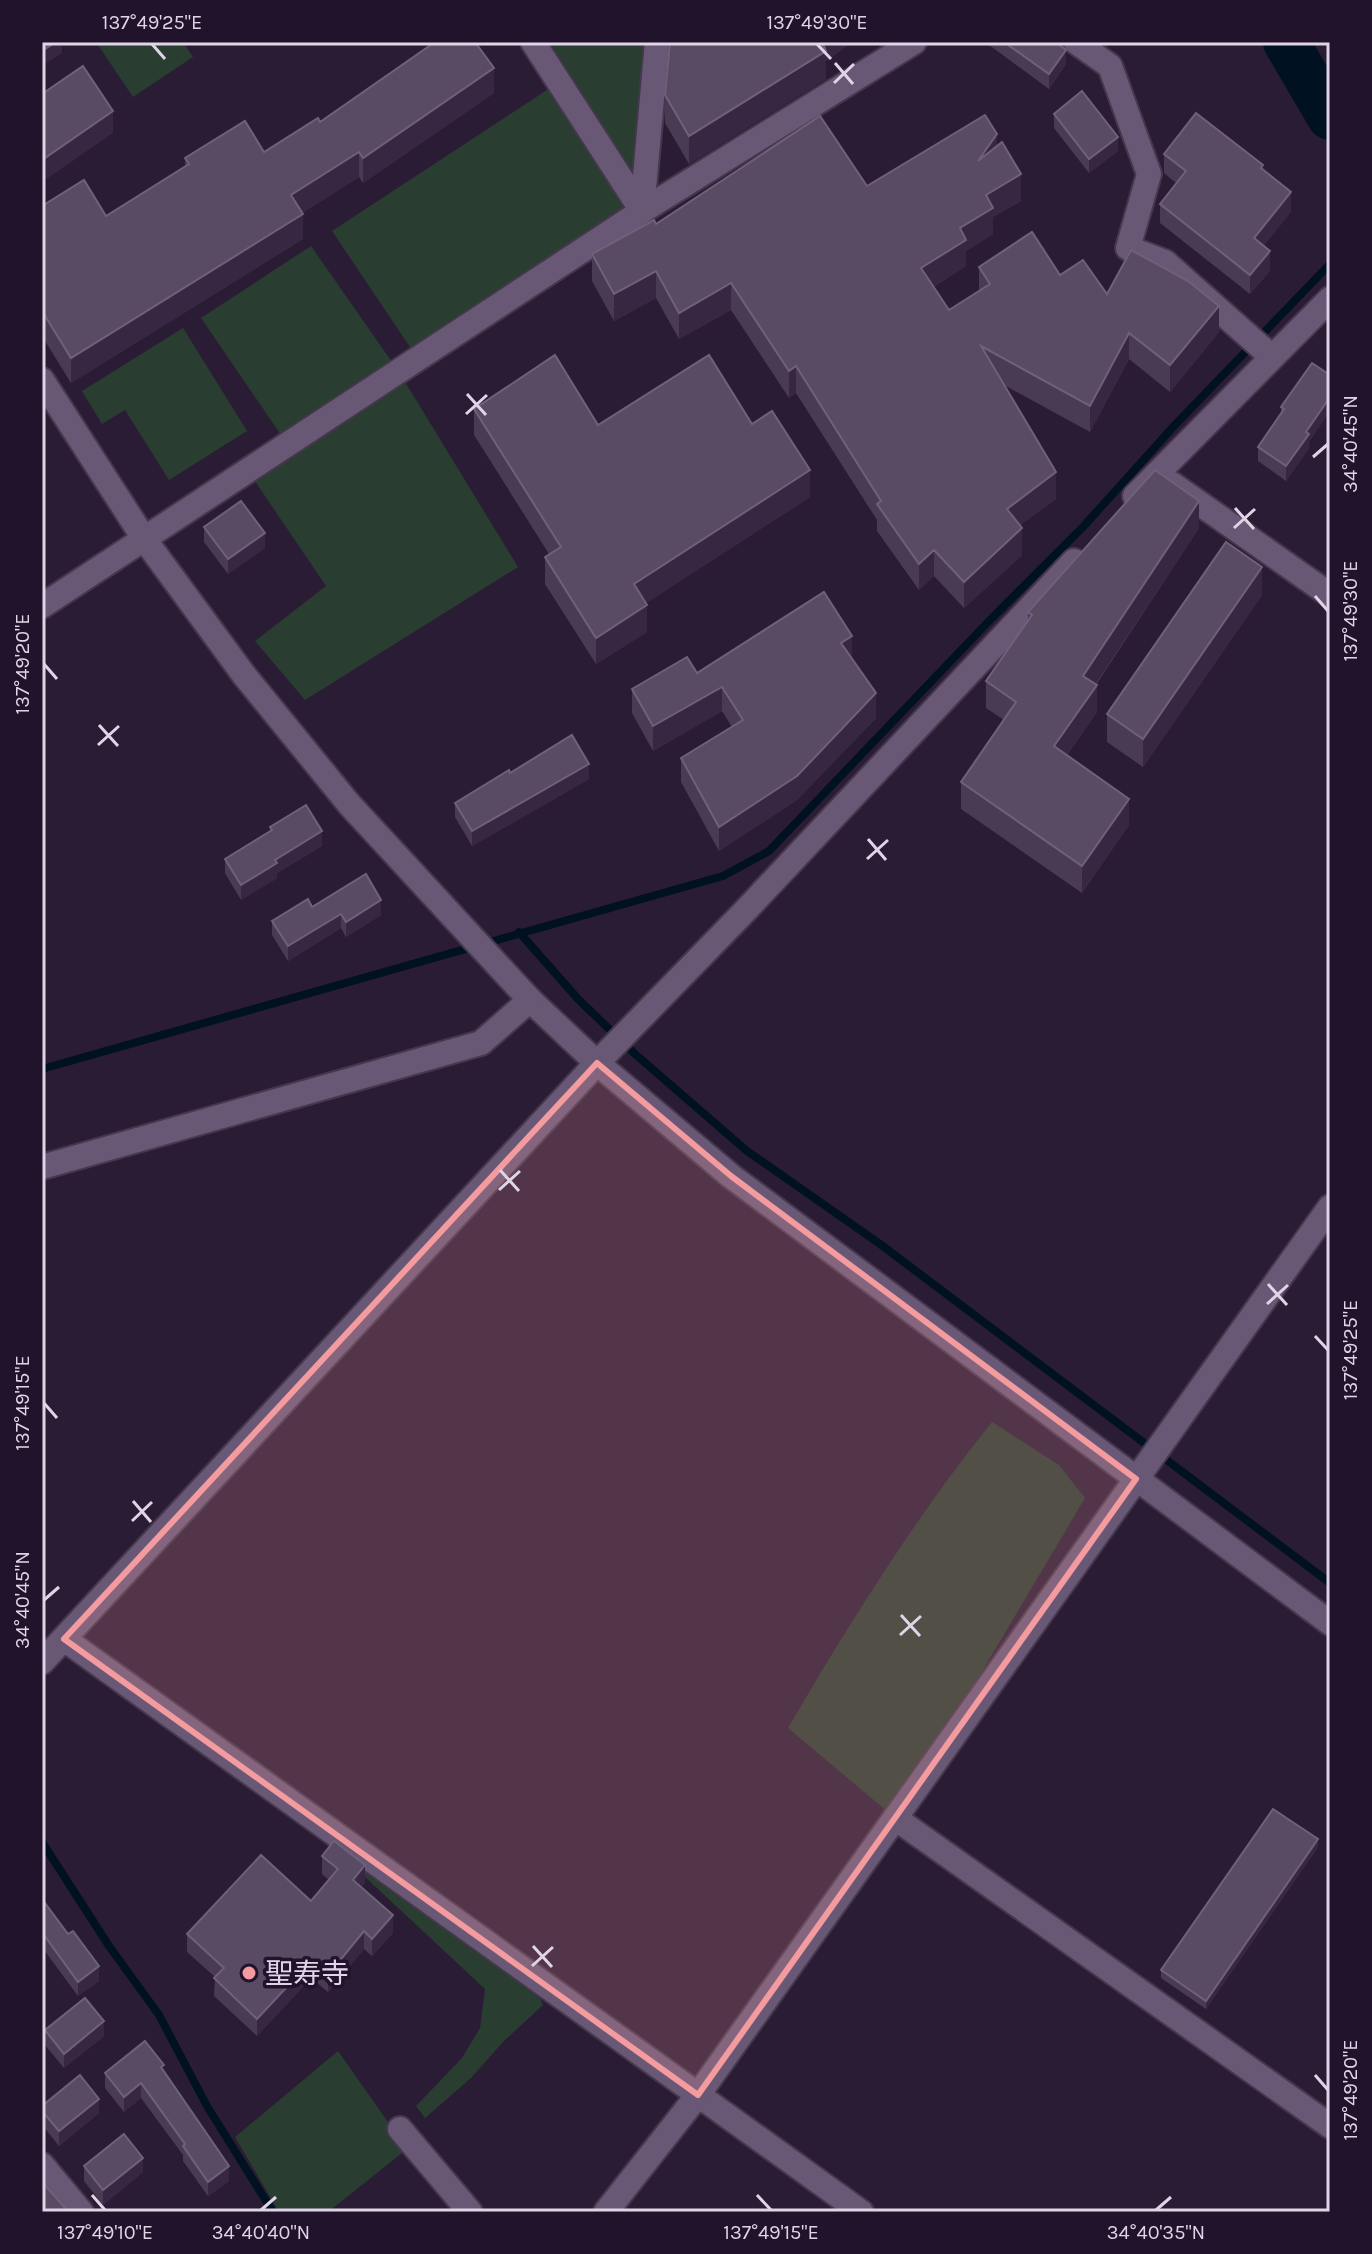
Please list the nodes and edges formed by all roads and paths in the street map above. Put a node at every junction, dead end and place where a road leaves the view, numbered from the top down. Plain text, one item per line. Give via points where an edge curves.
1 (533, 42) edge
2 (657, 42) edge
3 (914, 42) edge
4 (1076, 42) edge
5 (642, 211) junction
6 (1330, 299) edge
7 (1272, 357) junction
8 (42, 380) edge
9 (1157, 473) junction
10 (1124, 507) edge
11 (145, 540) junction
12 (1092, 542) edge
13 (1330, 595) edge
14 (42, 606) edge
15 (530, 1000) junction
16 (597, 1063) junction
17 (42, 1167) edge
18 (1330, 1207) edge
19 (1136, 1479) junction
20 (1330, 1623) edge
21 (64, 1639) junction
22 (42, 1662) edge
23 (895, 1818) junction
24 (698, 2095) junction
25 (1330, 2126) edge
26 (400, 2129) dead end
27 (42, 2165) edge
28 (81, 2212) edge
29 (470, 2212) edge
30 (606, 2212) edge
31 (861, 2212) edge

1 - 5 street
2 - 5 street
3 - 5 street
4 - 7 street via 1110,66 1149,174 1128,248 1165,262
5 - 11 street
6 - 7 street
7 - 9 street
8 - 11 street
9 - 10 street
9 - 13 street
11 - 14 street
11 - 15 street via 244,675 349,804
12 - 16 street
15 - 16 street
15 - 17 street via 481,1043
16 - 19 street via 731,1176
16 - 21 street
18 - 19 street
19 - 20 street
19 - 23 street
21 - 22 street
21 - 24 street
23 - 24 street
23 - 25 street
24 - 30 street
24 - 31 street
26 - 29 street
27 - 28 street

